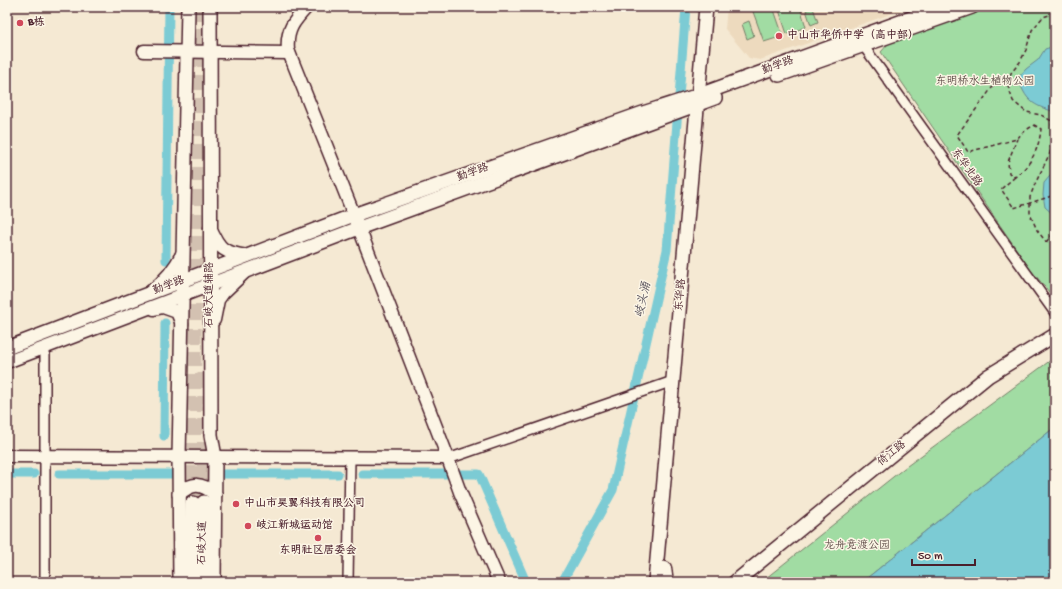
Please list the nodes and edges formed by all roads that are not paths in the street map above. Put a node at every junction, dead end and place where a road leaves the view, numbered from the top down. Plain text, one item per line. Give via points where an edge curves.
1 (188, 7) edge
2 (210, 7) edge
3 (306, 7) edge
4 (706, 7) edge
5 (714, 7) edge
6 (941, 7) edge
7 (972, 7) edge
8 (860, 41) junction
9 (147, 51) dead end
10 (183, 51) junction
11 (210, 51) junction
12 (289, 53) junction
13 (702, 98) junction
14 (661, 112) junction
15 (354, 215) junction
16 (210, 227) junction
17 (359, 228) junction
18 (183, 252) junction
19 (247, 256) junction
20 (210, 270) junction
21 (246, 271) junction
22 (183, 281) junction
23 (210, 285) junction
24 (144, 295) junction
25 (179, 297) junction
26 (1055, 313) edge
27 (126, 316) junction
28 (182, 324) junction
29 (1055, 335) edge
30 (210, 339) junction
31 (1055, 344) edge
32 (45, 347) junction
33 (7, 348) edge
34 (7, 362) edge
35 (673, 381) junction
36 (7, 456) edge
37 (45, 456) junction
38 (179, 456) junction
39 (215, 457) junction
40 (350, 458) junction
41 (448, 459) junction
42 (179, 494) junction
43 (204, 500) junction
44 (665, 568) junction
45 (45, 582) edge
46 (180, 582) edge
47 (192, 582) edge
48 (203, 582) edge
49 (214, 582) edge
50 (348, 582) edge
51 (499, 582) edge
52 (655, 582) edge
53 (664, 582) edge
54 (667, 582) edge
55 (735, 582) edge
56 (750, 582) edge

1 - 10 main road
2 - 11 main road, 石岐大道辅路
3 - 12 street via 294,21 287,41
4 - 13 main road, 东华路
5 - 13 main road, 东华路
6 - 8 main road, 勤学路
7 - 8 main road, 勤学路
8 - 13 main road, 勤学路
8 - 26 street, 东华北路
9 - 10 street
10 - 11 street
10 - 18 main road
11 - 12 street
11 - 16 main road, 石岐大道辅路
12 - 15 street
13 - 14 main road, 勤学路
13 - 35 main road, 东华路
13 - 44 main road, 东华路
14 - 15 main road, 勤学路
14 - 17 main road, 勤学路
15 - 17 street
15 - 19 main road, 勤学路
16 - 19 street via 222,249
16 - 20 main road, 石岐大道辅路
17 - 21 main road, 勤学路
17 - 41 street
18 - 22 main road
18 - 24 street via 177,266 168,277
19 - 20 main road, 勤学路
20 - 22 main road, 勤学路
20 - 23 main road, 石岐大道辅路
21 - 23 main road, 勤学路
21 - 30 street via 218,300
22 - 24 main road, 勤学路
22 - 25 main road
23 - 25 main road, 勤学路
23 - 30 main road, 石岐大道辅路
24 - 33 main road, 勤学路
25 - 27 street
25 - 28 main road
27 - 28 street via 163,307 177,312
27 - 32 street
28 - 38 main road
29 - 55 main road, 倚江路 via 988,376
30 - 39 main road, 石岐大道辅路 via 211,435
31 - 56 main road, 倚江路 via 991,383
32 - 34 street
32 - 37 street
35 - 41 street
35 - 52 main road, 东华路
36 - 37 street
37 - 38 street
37 - 45 street
38 - 39 street
38 - 42 main road
39 - 40 street
39 - 43 main road, 石岐大道辅路
40 - 41 street
40 - 50 street
41 - 51 street
42 - 43 main road via 186,487 200,485 207,488
42 - 46 main road
43 - 47 main road, 石岐大道
43 - 48 main road, 石岐大道
43 - 49 main road, 石岐大道辅路
44 - 53 main road, 东华路
44 - 54 street

